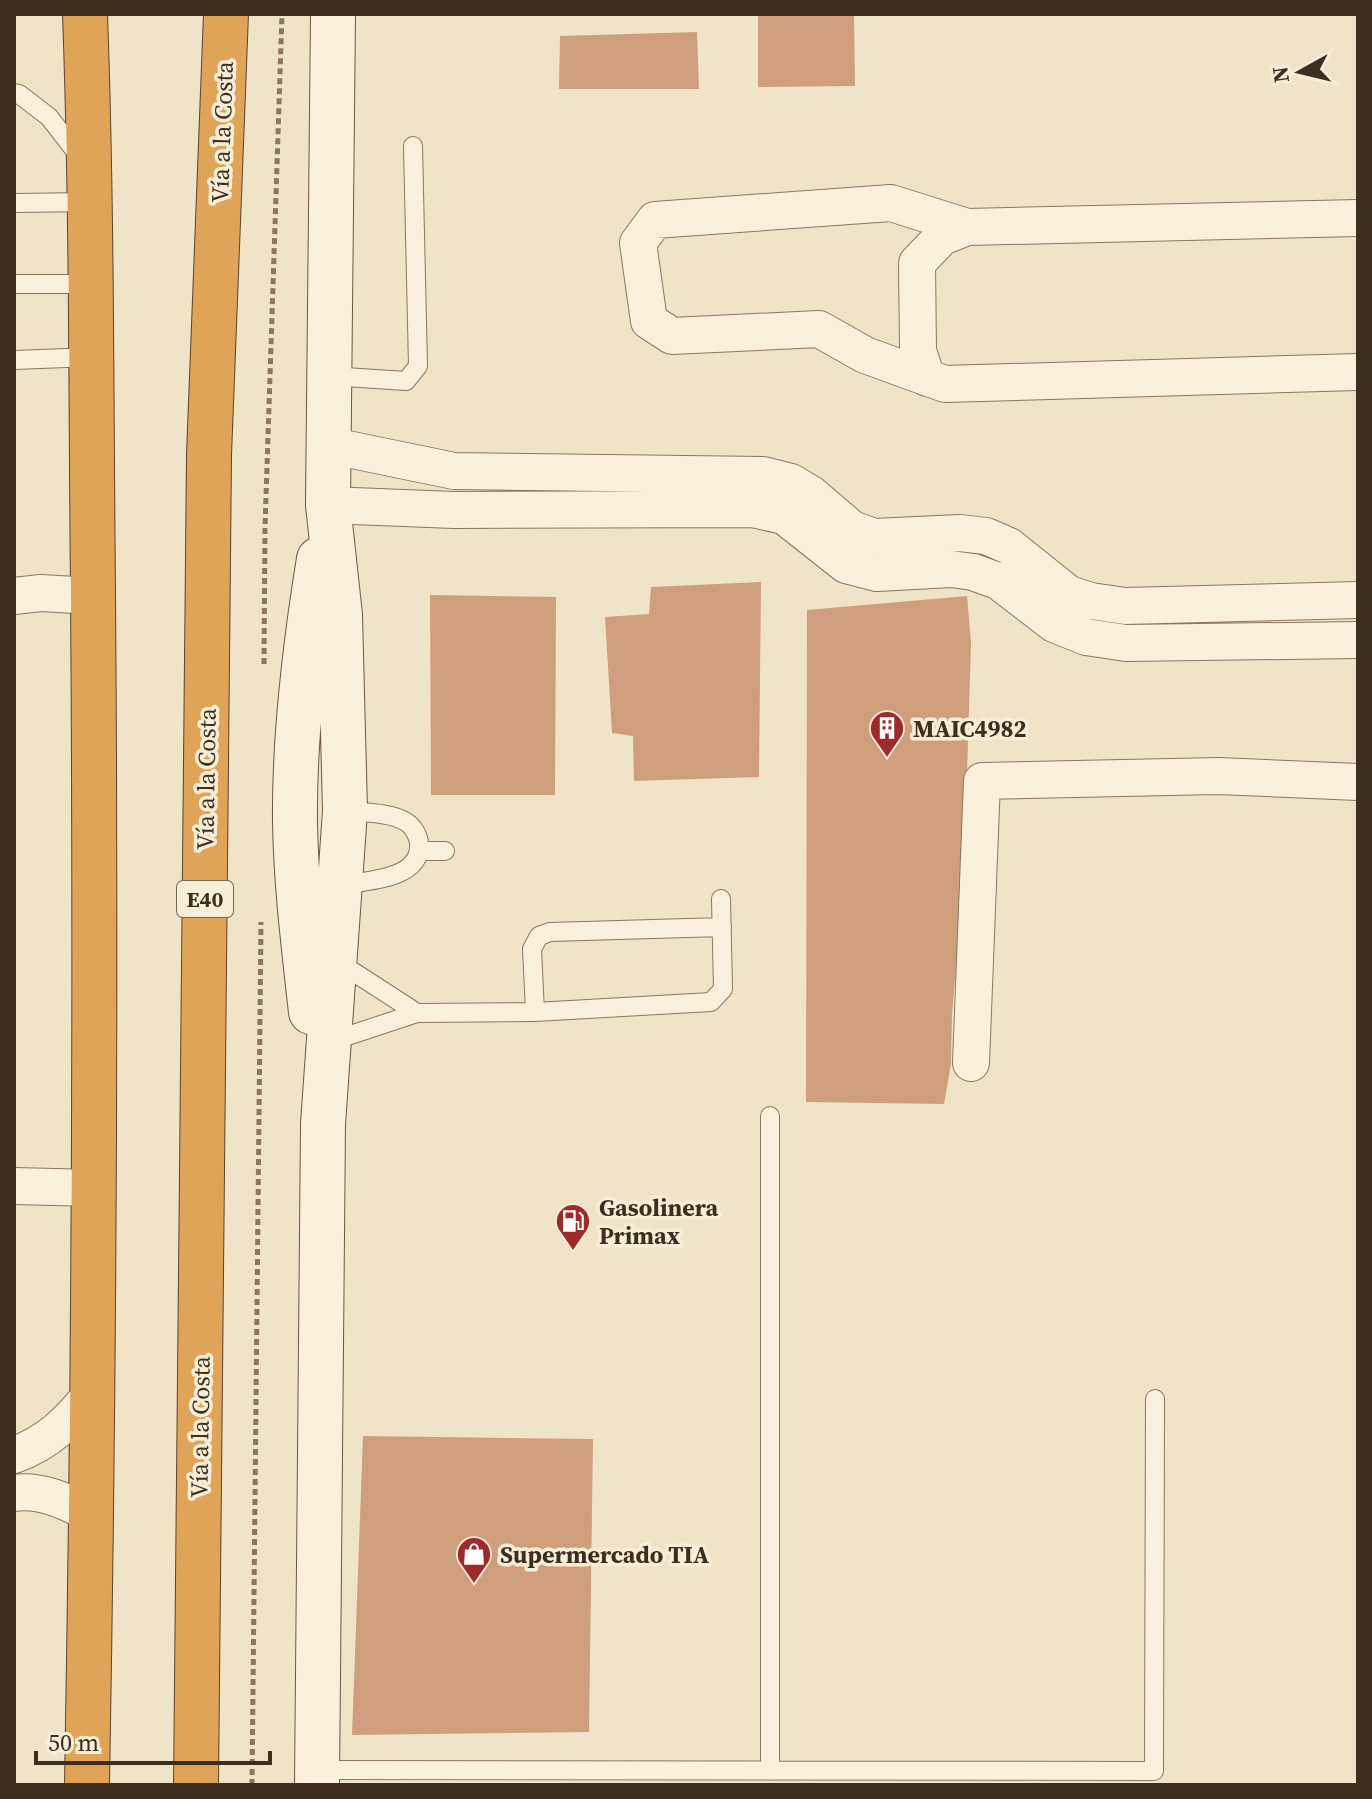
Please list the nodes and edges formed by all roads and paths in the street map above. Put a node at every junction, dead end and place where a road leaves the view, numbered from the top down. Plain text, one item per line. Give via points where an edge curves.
1 (85, 14) edge
2 (104, 14) edge
3 (226, 14) edge
4 (333, 14) edge
5 (14, 93) edge
6 (413, 146) dead end
7 (91, 186) junction
8 (14, 203) edge
9 (1358, 218) edge
10 (967, 227) junction
11 (14, 284) edge
12 (91, 284) junction
13 (92, 357) junction
14 (14, 360) edge
15 (1358, 372) edge
16 (329, 376) junction
17 (927, 378) junction
18 (328, 445) junction
19 (328, 505) junction
20 (14, 596) edge
21 (93, 596) junction
22 (1358, 600) edge
23 (1237, 603) junction
24 (1358, 640) edge
25 (1238, 642) junction
26 (1358, 782) edge
27 (345, 811) junction
28 (419, 851) junction
29 (445, 851) dead end
30 (340, 885) junction
31 (721, 899) dead end
32 (722, 927) junction
33 (335, 960) junction
34 (535, 1012) junction
35 (417, 1013) junction
36 (329, 1042) junction
37 (971, 1063) dead end
38 (770, 1116) dead end
39 (323, 1124) junction
40 (14, 1186) edge
41 (94, 1188) junction
42 (92, 1393) junction
43 (1155, 1399) dead end
44 (14, 1455) edge
45 (14, 1493) edge
46 (91, 1514) junction
47 (770, 1771) junction
48 (317, 1777) edge
49 (87, 1785) edge
50 (196, 1785) edge

1 - 7 highway
2 - 7 highway
3 - 50 highway, Vía a la Costa / E40 via 209,455
4 - 16 street
5 - 7 lane via 49,117
6 - 16 lane via 418,366 406,381
7 - 8 lane
7 - 12 highway
9 - 10 street
10 - 17 street via 942,237 917,263 918,351
10 - 17 street via 891,203 655,220 638,243 649,321 672,336 819,329 865,355
11 - 12 lane
12 - 13 highway
13 - 14 lane
13 - 21 highway
15 - 17 street via 969,384
16 - 18 street
18 - 19 street
18 - 23 street via 454,471 763,475 791,482 852,529 874,537 986,536 1009,546 1069,594 1091,601 1125,606
19 - 25 street via 752,509 784,516 846,565 877,573 951,569 998,581 1054,624 1086,637 1126,643
19 - 27 street via 340,615
19 - 39 street via 306,639 295,821
20 - 21 street
21 - 41 highway
22 - 23 street
23 - 25 street
24 - 25 street
26 - 37 street via 1218,776 982,781
27 - 28 lane via 405,821 416,833
27 - 30 street
28 - 29 lane
28 - 30 lane via 401,872
30 - 33 street
31 - 32 lane
32 - 34 lane via 723,989 711,1002
32 - 34 lane via 539,936 532,949
33 - 35 lane
33 - 36 street
34 - 35 lane
35 - 36 lane
36 - 39 street
38 - 47 lane
39 - 48 street
40 - 41 street
41 - 42 highway
42 - 44 street via 48,1439
42 - 46 highway
43 - 47 lane via 1154,1771
45 - 46 street via 30,1491 64,1500
46 - 49 highway
47 - 48 lane

